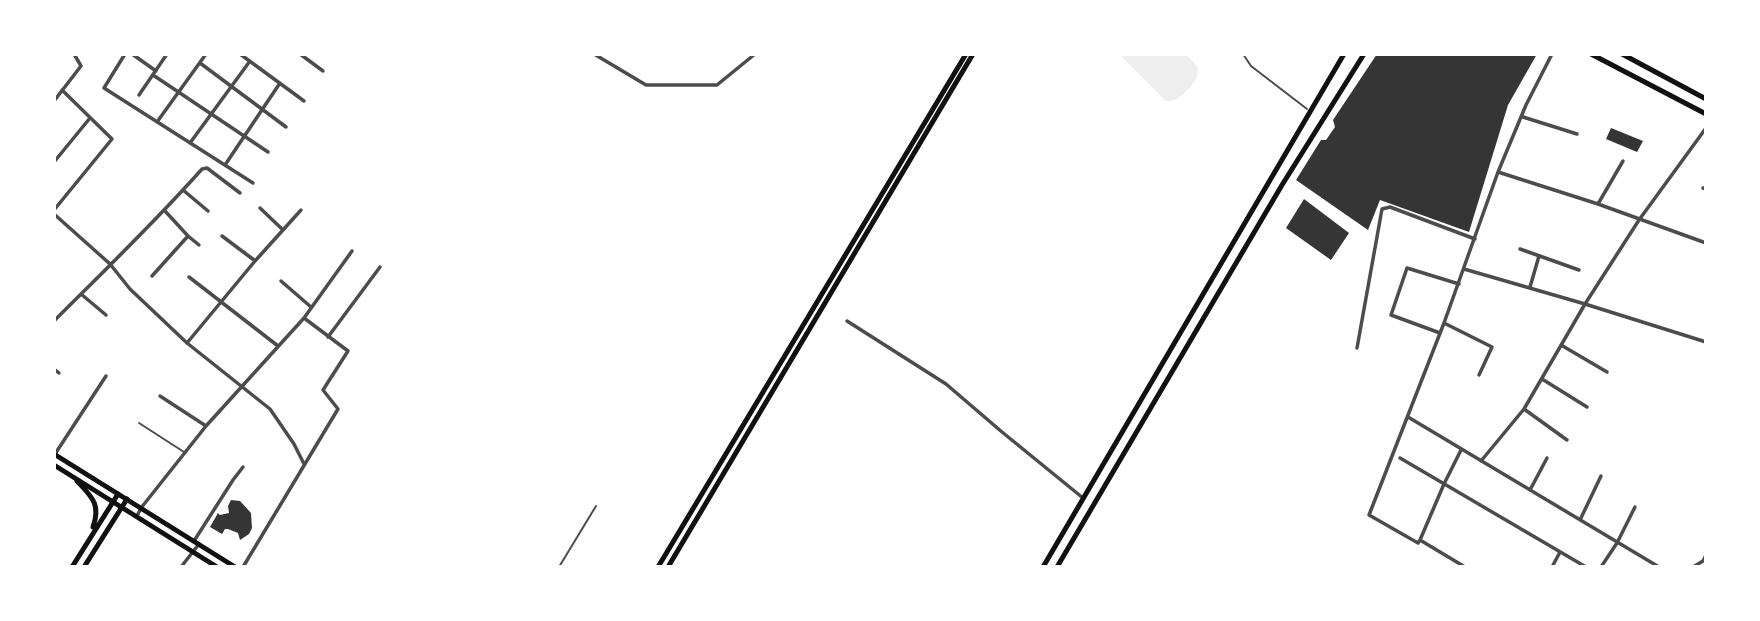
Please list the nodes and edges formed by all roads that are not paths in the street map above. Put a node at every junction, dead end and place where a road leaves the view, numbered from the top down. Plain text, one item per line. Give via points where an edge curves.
1 (75, 54) edge
2 (125, 54) edge
3 (132, 54) edge
4 (206, 54) edge
5 (240, 54) edge
6 (300, 54) edge
7 (594, 54) edge
8 (755, 54) edge
9 (966, 54) edge
10 (973, 54) edge
11 (1243, 54) edge
12 (1344, 54) edge
13 (1364, 54) edge
14 (1552, 54) edge
15 (1591, 54) edge
16 (1622, 54) edge
17 (166, 55) edge
18 (250, 61) junction
19 (200, 63) junction
20 (323, 71) dead end
21 (154, 73) junction
22 (280, 83) junction
23 (231, 87) junction
24 (62, 90) junction
25 (178, 92) junction
26 (139, 94) dead end
27 (1706, 99) edge
28 (54, 101) edge
29 (304, 101) dead end
30 (262, 109) junction
31 (211, 114) junction
32 (1310, 114) junction
33 (1706, 114) edge
34 (1522, 117) junction
35 (90, 118) junction
36 (156, 122) junction
37 (1320, 125) junction
38 (286, 127) dead end
39 (1705, 131) edge
40 (1577, 134) dead end
41 (244, 136) junction
42 (190, 143) junction
43 (268, 152) dead end
44 (1623, 161) dead end
45 (54, 162) edge
46 (225, 165) junction
47 (1498, 172) junction
48 (1270, 179) junction
49 (253, 183) dead end
50 (1282, 186) junction
51 (183, 190) junction
52 (240, 193) dead end
53 (1598, 204) junction
54 (260, 208) dead end
55 (301, 210) dead end
56 (165, 211) junction
57 (208, 211) dead end
58 (54, 212) edge
59 (1639, 220) junction
60 (283, 230) junction
61 (188, 236) junction
62 (222, 236) dead end
63 (1475, 239) junction
64 (1706, 243) edge
65 (199, 245) dead end
66 (1520, 250) dead end
67 (352, 251) dead end
68 (1539, 256) junction
69 (255, 261) junction
70 (110, 264) junction
71 (380, 267) dead end
72 (1464, 269) junction
73 (1579, 270) dead end
74 (152, 276) dead end
75 (188, 277) dead end
76 (281, 281) dead end
77 (1459, 284) junction
78 (1530, 287) junction
79 (81, 294) junction
80 (222, 301) junction
81 (1585, 304) junction
82 (311, 307) junction
83 (106, 315) dead end
84 (304, 318) junction
85 (54, 321) edge
86 (847, 321) dead end
87 (1444, 323) junction
88 (1440, 333) junction
89 (328, 337) junction
90 (1706, 342) edge
91 (187, 343) junction
92 (1561, 345) junction
93 (278, 346) junction
94 (1357, 348) dead end
95 (54, 369) edge
96 (1607, 372) dead end
97 (59, 373) dead end
98 (1479, 375) dead end
99 (106, 376) dead end
100 (1542, 379) junction
101 (242, 388) junction
102 (160, 396) dead end
103 (1587, 407) dead end
104 (1524, 409) junction
105 (1408, 417) junction
106 (139, 423) dead end
107 (206, 426) junction
108 (1567, 440) dead end
109 (1462, 449) junction
110 (185, 452) junction
111 (54, 454) edge
112 (1400, 458) dead end
113 (1547, 458) dead end
114 (1481, 461) junction
115 (304, 464) junction
116 (54, 465) edge
117 (243, 467) dead end
118 (72, 476) junction
119 (1601, 477) dead end
120 (1444, 484) junction
121 (1530, 490) junction
122 (118, 494) junction
123 (1084, 498) junction
124 (127, 499) junction
125 (114, 502) junction
126 (1094, 504) junction
127 (596, 506) dead end
128 (123, 507) junction
129 (1635, 507) dead end
130 (141, 508) junction
131 (136, 516) junction
132 (1580, 520) junction
133 (90, 537) junction
134 (1420, 540) junction
135 (196, 542) junction
136 (1617, 543) junction
137 (193, 552) junction
138 (1560, 552) junction
139 (1706, 555) edge
140 (1704, 562) edge
141 (85, 566) edge
142 (72, 567) edge
143 (181, 567) edge
144 (216, 567) edge
145 (235, 567) edge
146 (243, 567) edge
147 (559, 567) edge
148 (658, 567) edge
149 (668, 567) edge
150 (1043, 567) edge
151 (1057, 567) edge
152 (1465, 567) edge
153 (1552, 567) edge
154 (1586, 567) edge
155 (1601, 567) edge
156 (1659, 567) edge
157 (1693, 567) edge

1 - 24 street via 81,66
2 - 36 street via 104,88
3 - 21 street
4 - 19 street
5 - 18 street
6 - 20 street
7 - 8 street via 646,85 718,85
9 - 148 main road
10 - 149 main road
11 - 32 lane via 1251,66
12 - 32 main road
13 - 37 main road
14 - 34 street
15 - 33 main road
16 - 27 main road
17 - 21 street
18 - 22 street
18 - 23 street
19 - 23 street
19 - 25 street
21 - 25 street
21 - 26 street
22 - 29 street
22 - 30 street
23 - 30 street
23 - 31 street
24 - 28 street
24 - 35 street
25 - 31 street
25 - 36 street
30 - 38 street
30 - 41 street
31 - 41 street
31 - 42 street
32 - 37 main road
32 - 48 main road
34 - 40 street
34 - 47 street
35 - 45 street
35 - 58 street via 112,139
36 - 42 street
37 - 50 main road
39 - 59 street
41 - 43 street
41 - 46 street
42 - 46 street
44 - 53 street
46 - 49 street
47 - 53 street
47 - 63 street
48 - 50 main road
48 - 123 main road
50 - 126 main road
51 - 52 street via 205,167
51 - 56 street
51 - 57 street
53 - 59 street
54 - 60 street
55 - 60 street
56 - 61 street
56 - 70 street
58 - 70 street
59 - 64 street
59 - 81 street
60 - 69 street
61 - 65 street
61 - 74 street
62 - 69 street
63 - 72 street
63 - 94 street via 1390,207 1382,209
66 - 68 street
67 - 82 street
68 - 73 street
68 - 78 street
69 - 80 street
70 - 79 street
70 - 91 street
71 - 89 street
72 - 77 street
72 - 78 street
75 - 80 street
76 - 82 street
77 - 87 street
77 - 88 street via 1407,268 1391,315
78 - 81 street
79 - 83 street
79 - 85 street
80 - 91 street
80 - 93 street
81 - 90 street
81 - 92 street
82 - 84 street
84 - 89 street
84 - 93 street
86 - 123 street via 946,384
87 - 88 street
87 - 98 street via 1492,347
88 - 105 street
89 - 115 street via 348,351 323,390 338,409
91 - 101 street
92 - 96 street
92 - 100 street
93 - 101 street
95 - 97 street
99 - 111 street
100 - 103 street
100 - 104 street
101 - 107 street
101 - 115 street via 270,409
102 - 107 street
104 - 108 street
104 - 114 street
105 - 109 street
105 - 134 street via 1369,515 1418,543
106 - 110 lane
107 - 110 street
109 - 114 street
109 - 120 street
110 - 130 street
111 - 122 main road
112 - 120 street
113 - 121 street
114 - 121 street
115 - 146 street
116 - 118 main road
117 - 135 street
118 - 125 main road
118 - 133 main road via 95,506
119 - 132 street
120 - 134 street
120 - 138 street
121 - 132 street
122 - 124 main road
122 - 125 main road
123 - 126 main road
123 - 150 main road
124 - 128 main road
124 - 130 main road
125 - 128 main road
125 - 133 main road
126 - 151 main road
127 - 147 lane
128 - 131 main road
128 - 141 main road
129 - 136 street
130 - 131 street
130 - 135 main road
131 - 137 main road
132 - 136 street
133 - 142 main road
134 - 152 street
135 - 137 street
135 - 145 main road
136 - 155 street
136 - 156 street
137 - 143 street
137 - 144 main road
138 - 153 street
138 - 154 street
139 - 140 street
140 - 157 street

